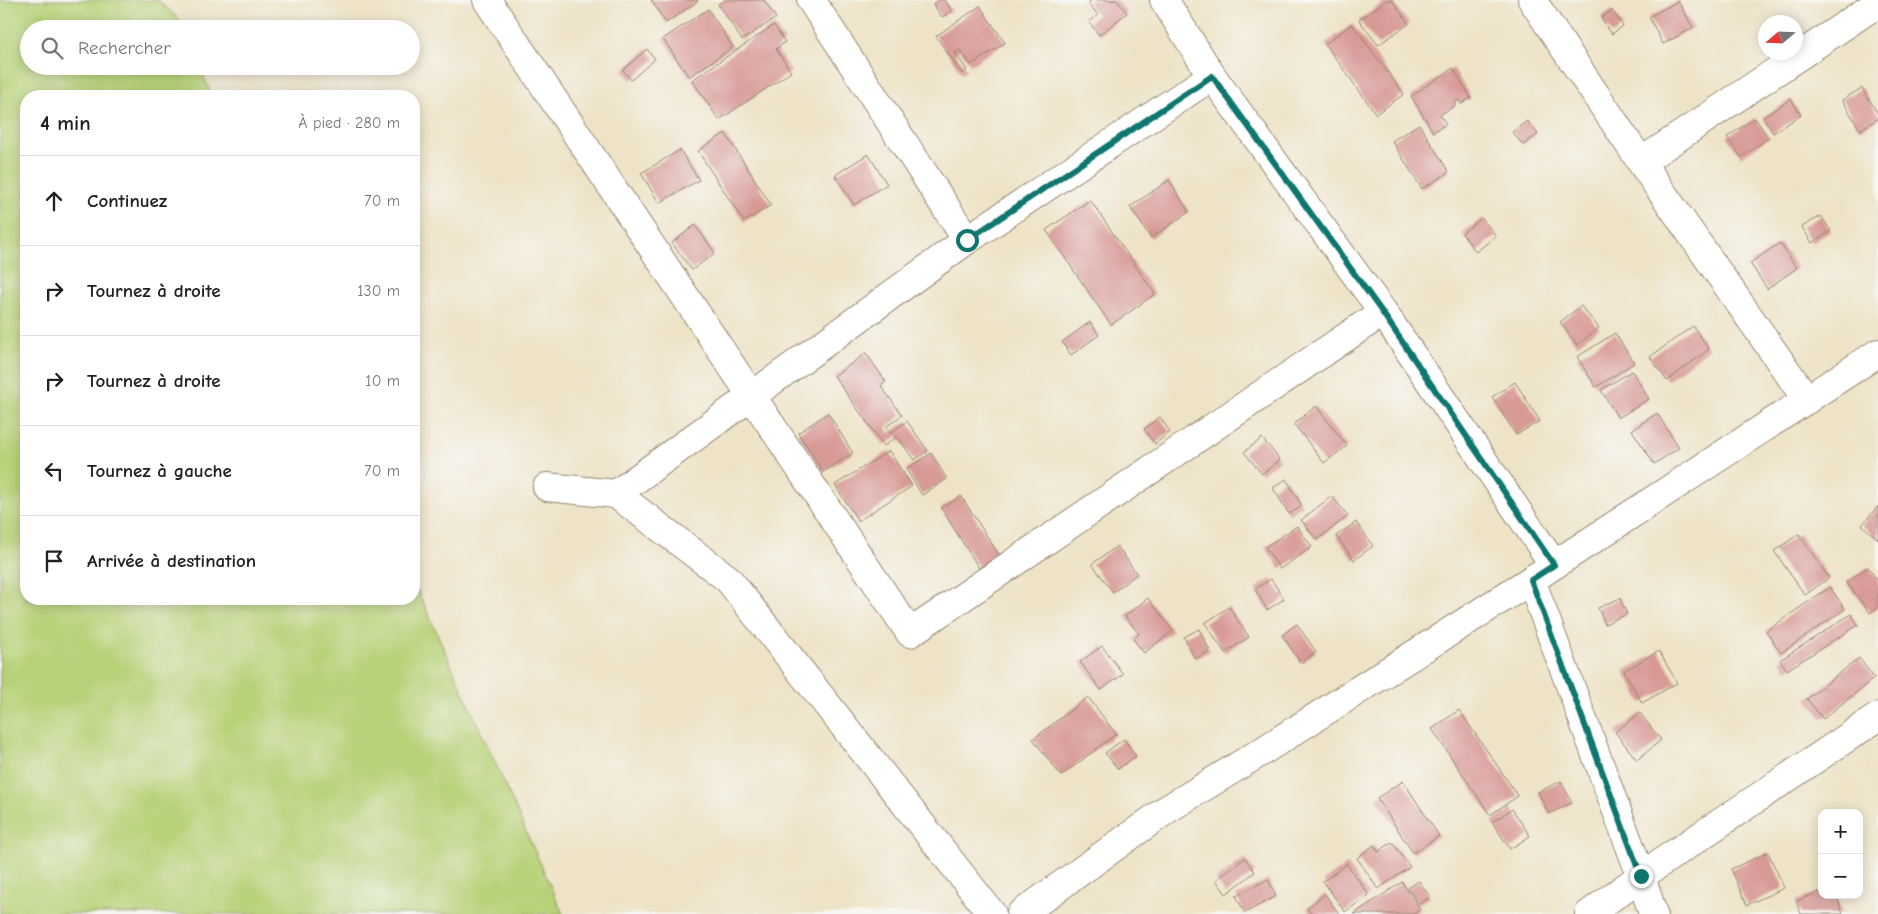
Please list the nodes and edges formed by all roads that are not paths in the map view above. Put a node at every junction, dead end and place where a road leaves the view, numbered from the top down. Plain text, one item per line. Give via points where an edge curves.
1 (487, 0) edge
2 (811, 0) edge
3 (1164, 0) edge
4 (1532, 0) edge
5 (1863, 6) edge
6 (1212, 76) junction
7 (1641, 162) junction
8 (967, 240) junction
9 (1382, 312) junction
10 (1878, 352) edge
11 (750, 396) junction
12 (1807, 400) junction
13 (547, 487) dead end
14 (616, 494) junction
15 (1554, 565) junction
16 (1531, 580) junction
17 (1878, 718) edge
18 (1641, 876) junction
19 (992, 914) edge
20 (1021, 914) edge
21 (1589, 914) edge
22 (1654, 914) edge

1 - 11 street
2 - 8 street
3 - 6 street
4 - 7 street
5 - 7 street
6 - 8 street
6 - 9 street
7 - 12 street
8 - 11 street
9 - 11 street via 910,633
9 - 15 street
10 - 12 street
11 - 14 street
12 - 15 street
13 - 14 street
14 - 19 street via 728,579
15 - 16 street
16 - 18 street
16 - 20 street via 1166,810
17 - 18 street
18 - 21 street
18 - 22 street

